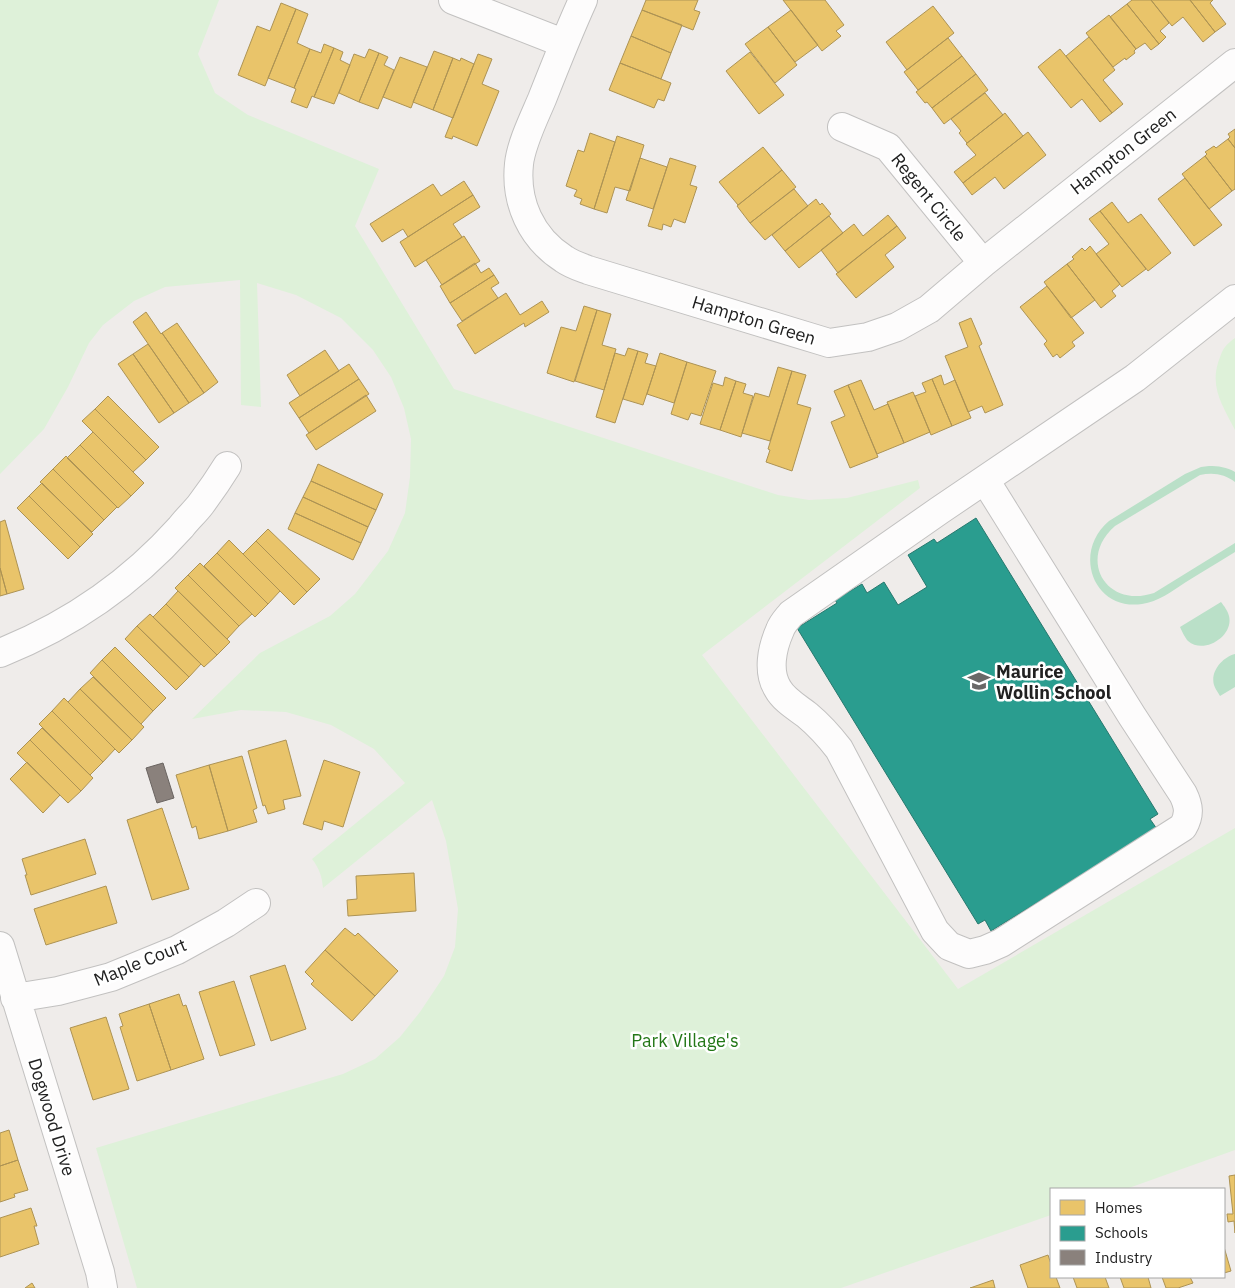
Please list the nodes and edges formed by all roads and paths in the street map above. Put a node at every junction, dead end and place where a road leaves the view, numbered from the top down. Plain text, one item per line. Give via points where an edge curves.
1 (454, 0) edge
2 (583, 0) edge
3 (563, 43) junction
4 (1235, 63) edge
5 (842, 127) dead end
6 (983, 263) junction
7 (1235, 299) edge
8 (227, 466) dead end
9 (985, 480) junction
10 (0, 653) edge
11 (256, 903) dead end
12 (0, 946) edge
13 (15, 998) junction
14 (103, 1288) edge

1 - 3 street
2 - 3 street, Hampton Green
3 - 6 street, Hampton Green via 525,142 519,163 519,190 532,226 543,242 564,260 829,343 868,337 897,326 929,309
4 - 6 street, Hampton Green
5 - 6 street, Regent Circle via 888,148
7 - 9 street via 1135,378
8 - 10 street via 200,505 161,549 122,584 76,616
9 - 9 street via 1183,794 1189,813 1183,827 1001,943 969,954 949,946 935,931 839,749 828,734 778,689 772,671 772,650 780,628 791,614
11 - 13 street, Maple Court via 177,950 111,976 58,991
12 - 13 street, Dogwood Drive
13 - 14 street, Dogwood Drive

